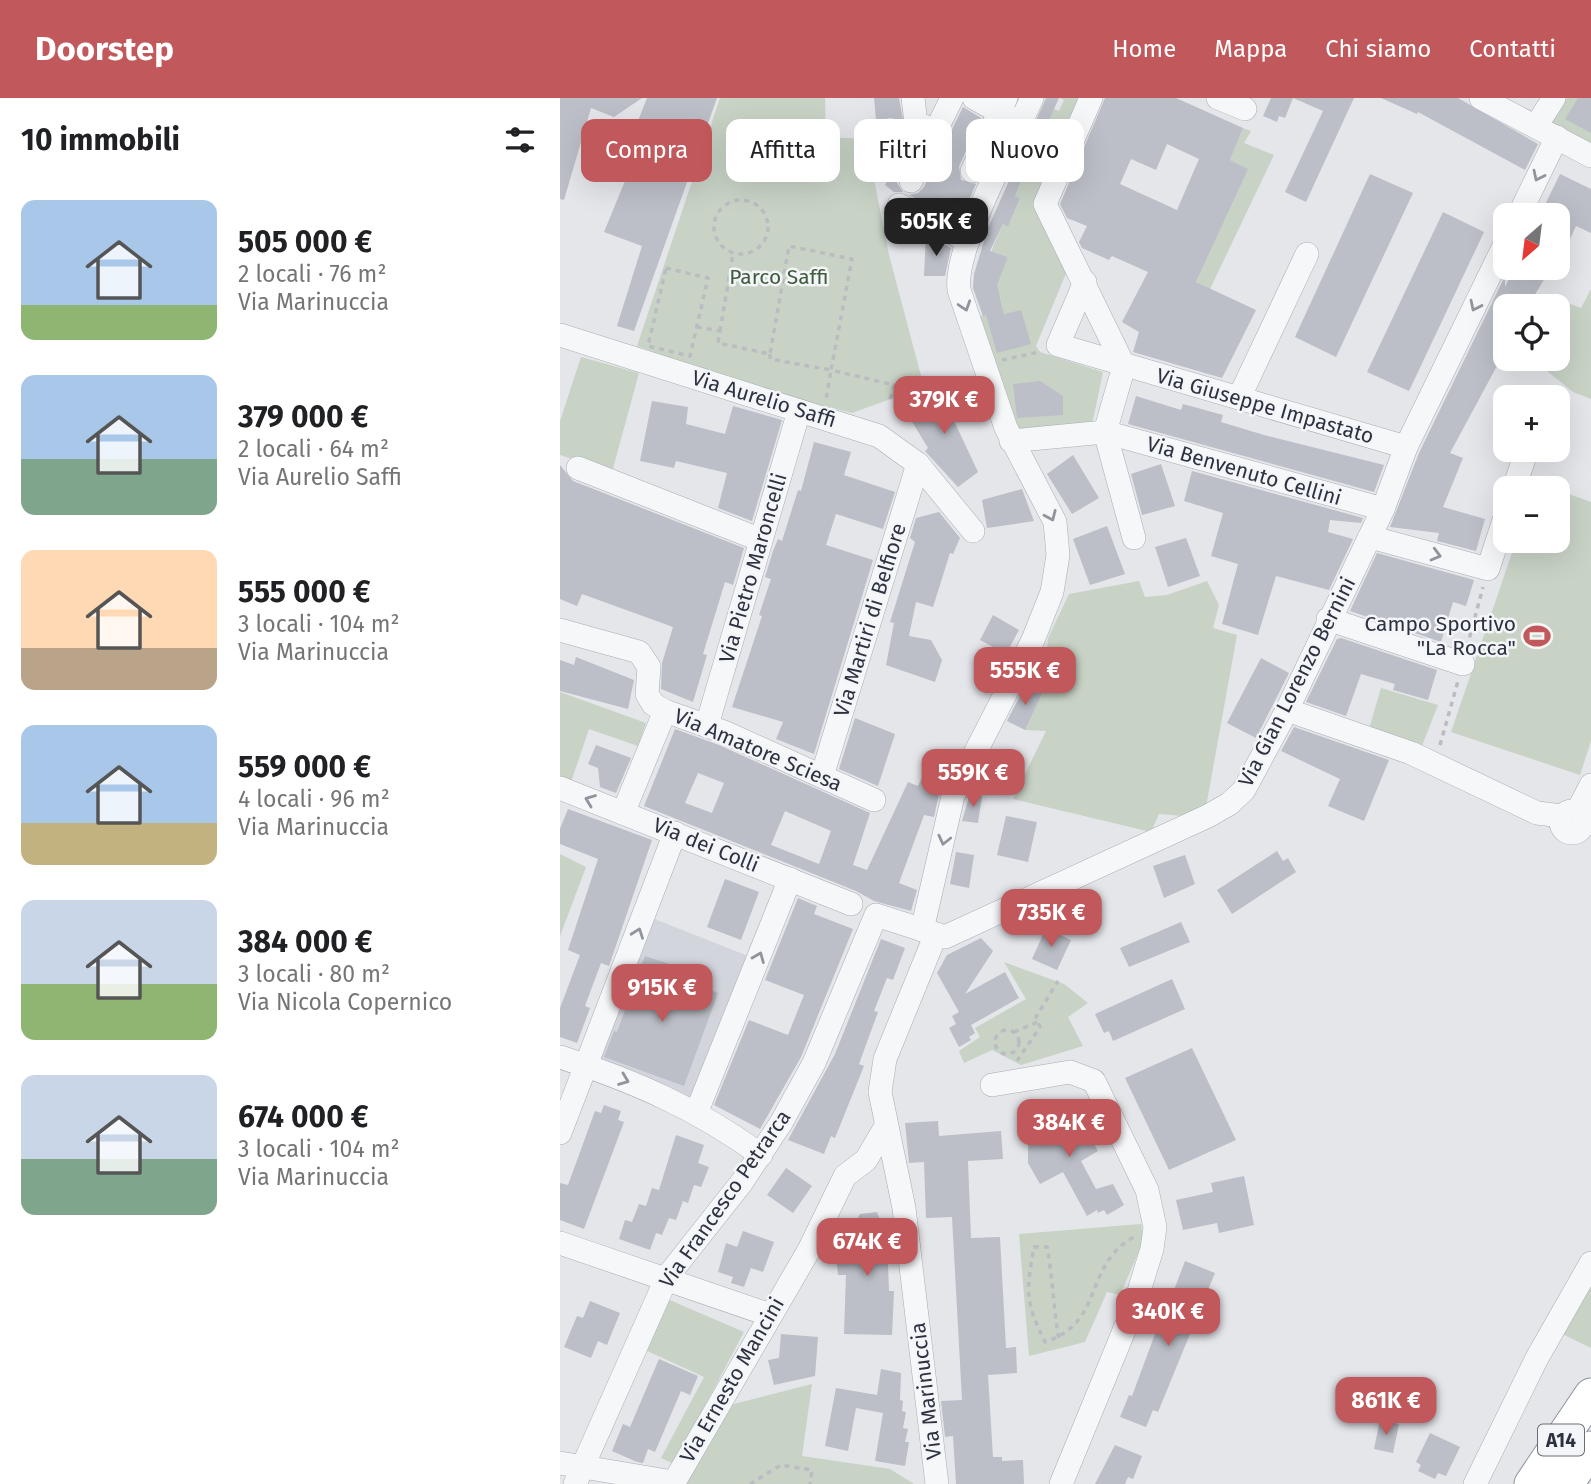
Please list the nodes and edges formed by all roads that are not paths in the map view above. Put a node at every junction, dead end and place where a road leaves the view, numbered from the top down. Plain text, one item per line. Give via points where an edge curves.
1 (913, 98) edge
2 (952, 98) edge
3 (1032, 98) edge
4 (1091, 98) edge
5 (1218, 98) edge
6 (1481, 98) edge
7 (1554, 98) edge
8 (978, 99) edge
9 (1003, 106) edge
10 (1245, 108) dead end
11 (916, 119) edge
12 (942, 119) edge
13 (1017, 119) edge
14 (1023, 119) edge
15 (1536, 126) junction
16 (1557, 137) junction
17 (1591, 156) edge
18 (994, 182) edge
19 (1525, 203) edge
20 (899, 205) dead end
21 (968, 241) junction
22 (1307, 254) dead end
23 (1493, 269) edge
24 (1085, 282) junction
25 (560, 335) edge
26 (1124, 366) junction
27 (1239, 398) junction
28 (799, 411) junction
29 (1105, 432) junction
30 (1012, 441) junction
31 (1406, 447) junction
32 (918, 464) junction
33 (578, 468) dead end
34 (1383, 509) junction
35 (973, 531) dead end
36 (1370, 537) junction
37 (1134, 538) dead end
38 (761, 540) junction
39 (1493, 553) edge
40 (1328, 620) junction
41 (560, 631) edge
42 (1463, 664) dead end
43 (1287, 710) junction
44 (665, 711) junction
45 (707, 725) junction
46 (822, 776) junction
47 (1591, 785) edge
48 (560, 788) edge
49 (874, 800) dead end
50 (623, 813) junction
51 (1578, 823) edge
52 (675, 833) junction
53 (790, 879) junction
54 (851, 904) dead end
55 (929, 932) junction
56 (560, 1057) edge
57 (588, 1066) junction
58 (992, 1086) dead end
59 (697, 1111) junction
60 (886, 1126) junction
61 (560, 1133) edge
62 (761, 1155) junction
63 (855, 1170) junction
64 (899, 1181) junction
65 (560, 1243) edge
66 (1591, 1263) edge
67 (667, 1278) junction
68 (771, 1315) junction
69 (1591, 1395) edge
70 (1591, 1448) edge
71 (572, 1471) edge
72 (673, 1483) edge
73 (937, 1484) edge
74 (1061, 1484) edge
75 (1475, 1484) edge
76 (1531, 1484) edge
77 (1567, 1484) edge

1 - 11 street
2 - 12 street
3 - 14 street, Via Marinuccia
4 - 24 street via 1045,204
5 - 10 street
6 - 15 street
7 - 15 street
8 - 9 street
9 - 13 street
15 - 16 street
16 - 17 street
16 -> 19 street
18 - 21 street, Via Marinuccia
20 - 21 street
21 -> 30 street, Via Marinuccia via 958,283
22 - 27 street
23 -> 31 street, Via Gian Lorenzo Bernini
24 - 26 street
24 - 26 street, Via Giuseppe Impastato via 1058,345
25 - 28 street, Via Aurelio Saffi
26 - 27 street, Via Giuseppe Impastato
26 - 29 street
27 - 31 street, Via Giuseppe Impastato
28 - 32 street, Via Aurelio Saffi via 879,436
28 - 38 street, Via Pietro Maroncelli
29 - 30 street, Via Benvenuto Cellini
29 - 34 street, Via Benvenuto Cellini
29 - 37 street, Via Benvenuto Cellini
30 -> 55 street, Via Marinuccia via 1055,522 1056,573 1026,656 953,796
31 - 34 street, Via Gian Lorenzo Bernini
32 - 35 street, Via Aurelio Saffi
32 - 46 street, Via Martiri di Belfiore
33 - 38 street
34 - 36 street, Via Gian Lorenzo Bernini
36 -> 39 street via 1488,569
36 - 40 street, Via Gian Lorenzo Bernini
38 - 45 street, Via Pietro Maroncelli
40 - 42 street
40 - 43 street, Via Gian Lorenzo Bernini
41 - 44 street via 639,652 649,667 647,694
43 - 51 street via 1411,753 1529,811
43 - 55 street, Via Gian Lorenzo Bernini via 1250,781 1224,808 945,937
44 - 45 street, Via Amatore Sciesa
44 - 50 street, Via Amatore Sciesa
45 - 46 street, Via Amatore Sciesa
46 - 49 street, Via Amatore Sciesa
47 - 51 street
50 -> 48 street, Via dei Colli
50 - 52 street, Via dei Colli
52 - 53 street, Via dei Colli
57 -> 52 street
53 - 54 street, Via dei Colli
59 -> 53 street
55 - 60 street, Via Marinuccia via 885,1059 880,1091
55 - 62 street, Via Francesco Petrarca via 876,915 814,1063
56 - 57 street
57 -> 59 street
57 - 61 street
58 - 74 street via 1075,1072 1098,1085 1147,1190 1155,1227 1135,1304
59 - 62 street
60 - 63 street, Via Ernesto Mancini
60 - 64 street, Via Marinuccia
62 - 67 street, Via Francesco Petrarca
63 - 64 street via 880,1172
63 - 68 street, Via Ernesto Mancini via 845,1176
64 - 73 street, Via Marinuccia
65 - 67 street
66 - 75 street via 1537,1358
67 - 68 street
67 - 71 street, Via Francesco Petrarca
68 - 72 street, Via Ernesto Mancini
69 - 76 highway, A14
70 - 77 highway, A14
71 - 72 street

